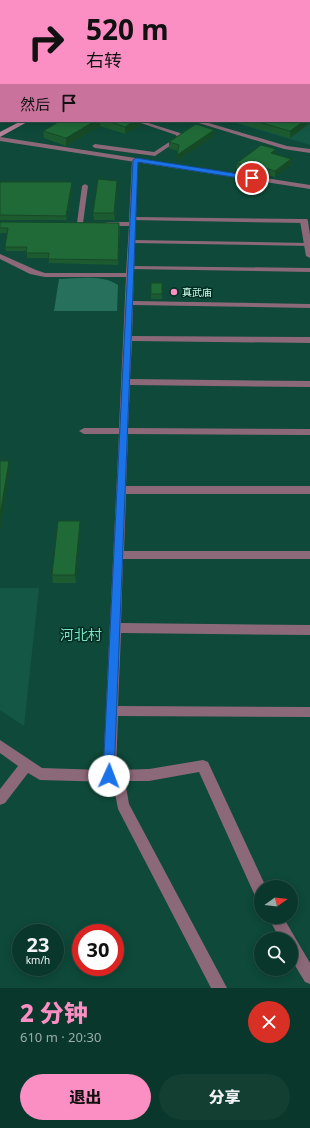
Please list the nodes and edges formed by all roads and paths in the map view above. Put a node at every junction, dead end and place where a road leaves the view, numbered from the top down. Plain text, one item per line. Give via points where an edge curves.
1 (24, 122) edge
2 (140, 122) edge
3 (158, 122) edge
4 (198, 122) edge
5 (211, 122) edge
6 (152, 126) junction
7 (0, 135) edge
8 (0, 139) edge
9 (95, 146) dead end
10 (301, 150) junction
11 (310, 151) edge
12 (136, 160) junction
13 (85, 186) dead end
14 (310, 187) edge
15 (133, 221) junction
16 (304, 221) joint
17 (80, 223) edge
18 (103, 224) edge
19 (132, 242) junction
20 (308, 245) junction
21 (0, 256) edge
22 (310, 256) edge
23 (310, 270) edge
24 (131, 272) junction
25 (129, 303) junction
26 (310, 306) edge
27 (128, 338) junction
28 (310, 340) edge
29 (126, 382) junction
30 (310, 384) edge
31 (84, 431) dead end
32 (124, 432) junction
33 (310, 432) edge
34 (121, 490) junction
35 (310, 490) edge
36 (118, 555) junction
37 (310, 555) edge
38 (115, 628) junction
39 (310, 630) edge
40 (111, 711) junction
41 (310, 712) edge
42 (0, 746) edge
43 (26, 765) junction
44 (113, 776) junction
45 (0, 799) edge
46 (255, 880) edge
47 (298, 957) edge
48 (310, 977) edge
49 (219, 988) edge

1 - 7 main road
2 - 6 lane
3 - 6 lane
4 - 10 street via 286,148
5 - 10 street
6 - 9 lane via 178,134 180,137 155,154
8 - 12 street
10 - 11 street
12 - 14 street
12 - 15 street
13 - 17 lane
15 - 16 lane
15 - 18 street
15 - 19 street
16 - 20 street
19 - 20 lane
19 - 24 street
20 - 22 street
21 - 24 street via 45,275
23 - 24 lane
24 - 25 street
25 - 26 street
25 - 27 street
27 - 28 street
27 - 29 street
29 - 30 street
29 - 32 street
31 - 32 street
32 - 33 street
32 - 34 street
34 - 35 street
34 - 36 street
36 - 37 street
36 - 38 street
38 - 39 street
38 - 40 street
40 - 41 street
40 - 44 street
42 - 43 street
43 - 44 street via 40,774
43 - 45 street
44 - 46 street via 149,775 203,766
44 - 49 street via 123,805
47 - 48 street

